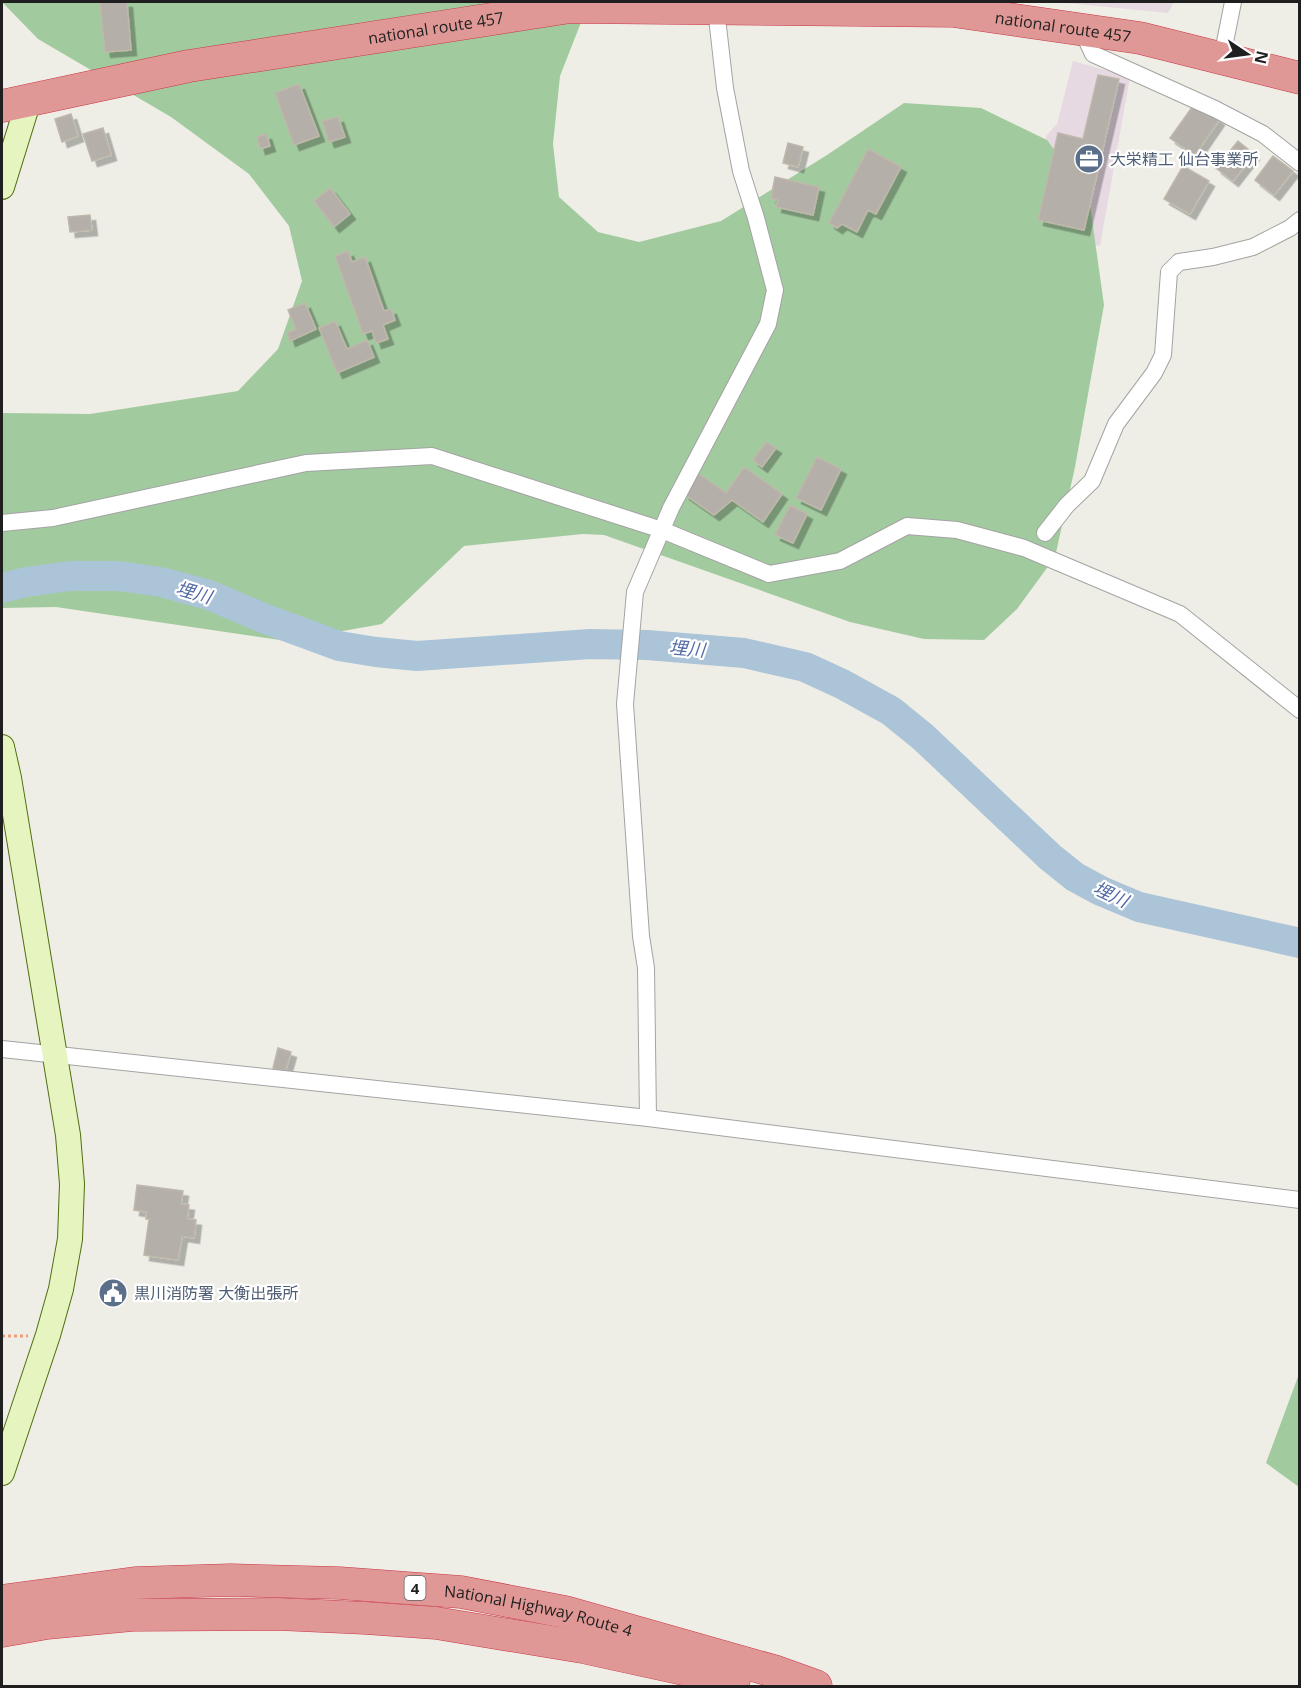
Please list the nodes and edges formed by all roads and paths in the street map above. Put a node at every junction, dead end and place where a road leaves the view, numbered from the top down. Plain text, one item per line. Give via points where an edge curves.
1 (1233, 2) edge
2 (716, 9) junction
3 (1082, 30) junction
4 (1222, 57) junction
5 (1299, 78) edge
6 (15, 103) edge
7 (1299, 162) edge
8 (2, 186) edge
9 (1299, 220) edge
10 (2, 523) edge
11 (662, 530) junction
12 (1045, 533) dead end
13 (1299, 710) edge
14 (2, 747) edge
15 (2, 1049) edge
16 (55, 1055) junction
17 (648, 1118) junction
18 (1299, 1200) edge
19 (2, 1473) edge
20 (2, 1601) edge
21 (2, 1631) edge
22 (761, 1686) edge
23 (816, 1686) edge

1 - 4 street
2 - 3 highway, national route 457 via 952,11
2 - 6 highway, national route 457 via 570,7 189,66
2 - 11 street via 725,88 741,171 775,290 768,324
3 - 4 highway, national route 457 via 1140,38
3 - 7 street via 1093,54 1263,134
4 - 5 highway, national route 457
6 - 8 street
9 - 12 street via 1253,247 1179,262 1169,272 1162,355 1154,373 1116,424 1092,481
10 - 11 street via 53,518 306,463 432,456
11 - 13 street via 770,574 840,561 908,526 957,530 1024,548 1180,614
11 - 17 street via 635,592 625,704 646,968
14 - 16 street
15 - 16 street
16 - 17 street
16 - 19 street via 72,1184 70,1239 62,1289
17 - 18 street
20 - 23 highway, National Highway Route 4 / 4 via 135,1582 231,1580 461,1592 565,1612
21 - 22 highway, National Highway Route 4 / 4 via 132,1615 277,1614 436,1623 582,1647

